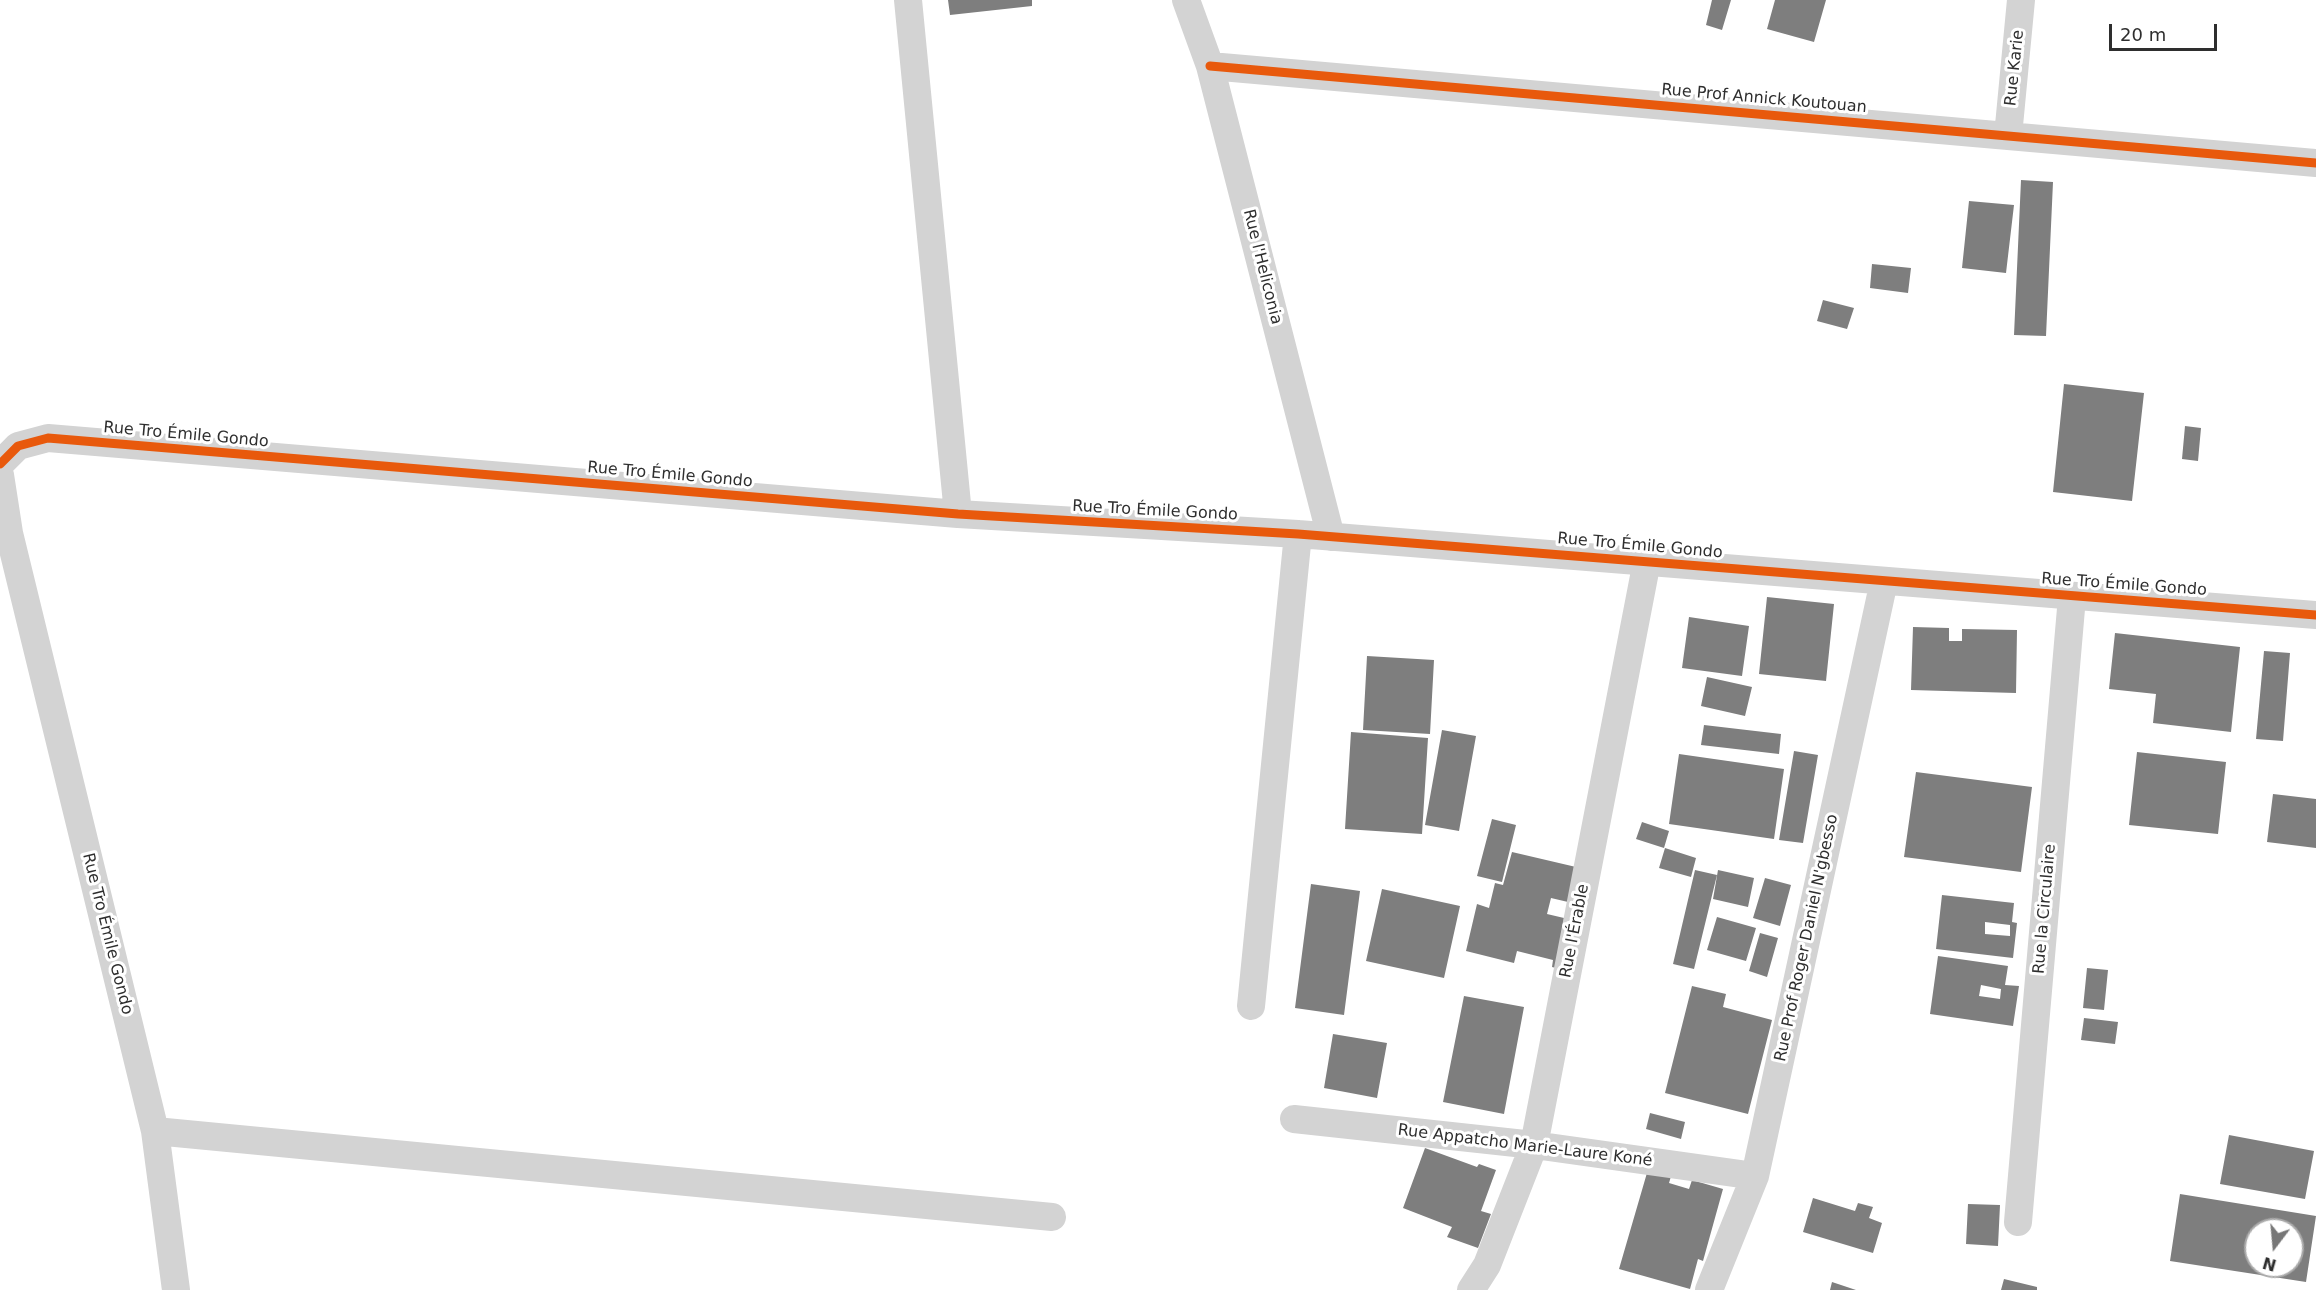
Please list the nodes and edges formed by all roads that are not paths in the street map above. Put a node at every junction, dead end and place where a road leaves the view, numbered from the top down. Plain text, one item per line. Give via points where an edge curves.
1 (908, 0) edge
2 (1186, 0) edge
3 (2021, 0) edge
4 (1210, 66) junction
5 (2008, 136) junction
6 (2316, 163) edge
7 (0, 464) edge
8 (0, 475) edge
9 (958, 514) junction
10 (1298, 534) junction
11 (1331, 537) junction
12 (1647, 561) junction
13 (1884, 581) junction
14 (2072, 597) junction
15 (2316, 615) edge
16 (1251, 1006) dead end
17 (1294, 1119) dead end
18 (155, 1131) junction
19 (1534, 1145) junction
20 (1755, 1176) junction
21 (1052, 1217) dead end
22 (2018, 1222) dead end
23 (176, 1290) edge
24 (1471, 1290) edge
25 (1709, 1290) edge

1 - 9 street
2 - 4 street, Rue l'Heliconia
3 - 5 street, Rue Karie
4 - 5 street, Rue Prof Annick Koutouan
4 - 11 street, Rue l'Heliconia
5 - 6 street, Rue Prof Annick Koutouan
7 - 9 street, Rue Tro Émile Gondo via 18,446 48,438
8 - 18 street, Rue Tro Émile Gondo via 9,533
9 - 10 street, Rue Tro Émile Gondo
10 - 11 street, Rue Tro Émile Gondo
10 - 16 street
11 - 12 street, Rue Tro Émile Gondo
12 - 13 street, Rue Tro Émile Gondo
12 - 19 street, Rue l'Érable
13 - 14 street, Rue Tro Émile Gondo
13 - 20 street, Rue Prof Roger Daniel N'gbesso
14 - 15 street, Rue Tro Émile Gondo
14 - 22 street, Rue la Circulaire
17 - 19 street, Rue Appatcho Marie-Laure Koné
18 - 21 street
18 - 23 street, Rue Tro Émile Gondo
19 - 20 street, Rue Appatcho Marie-Laure Koné
19 - 24 street, Rue l'Érable via 1487,1265
20 - 25 street, Rue Prof Roger Daniel N'gbesso

